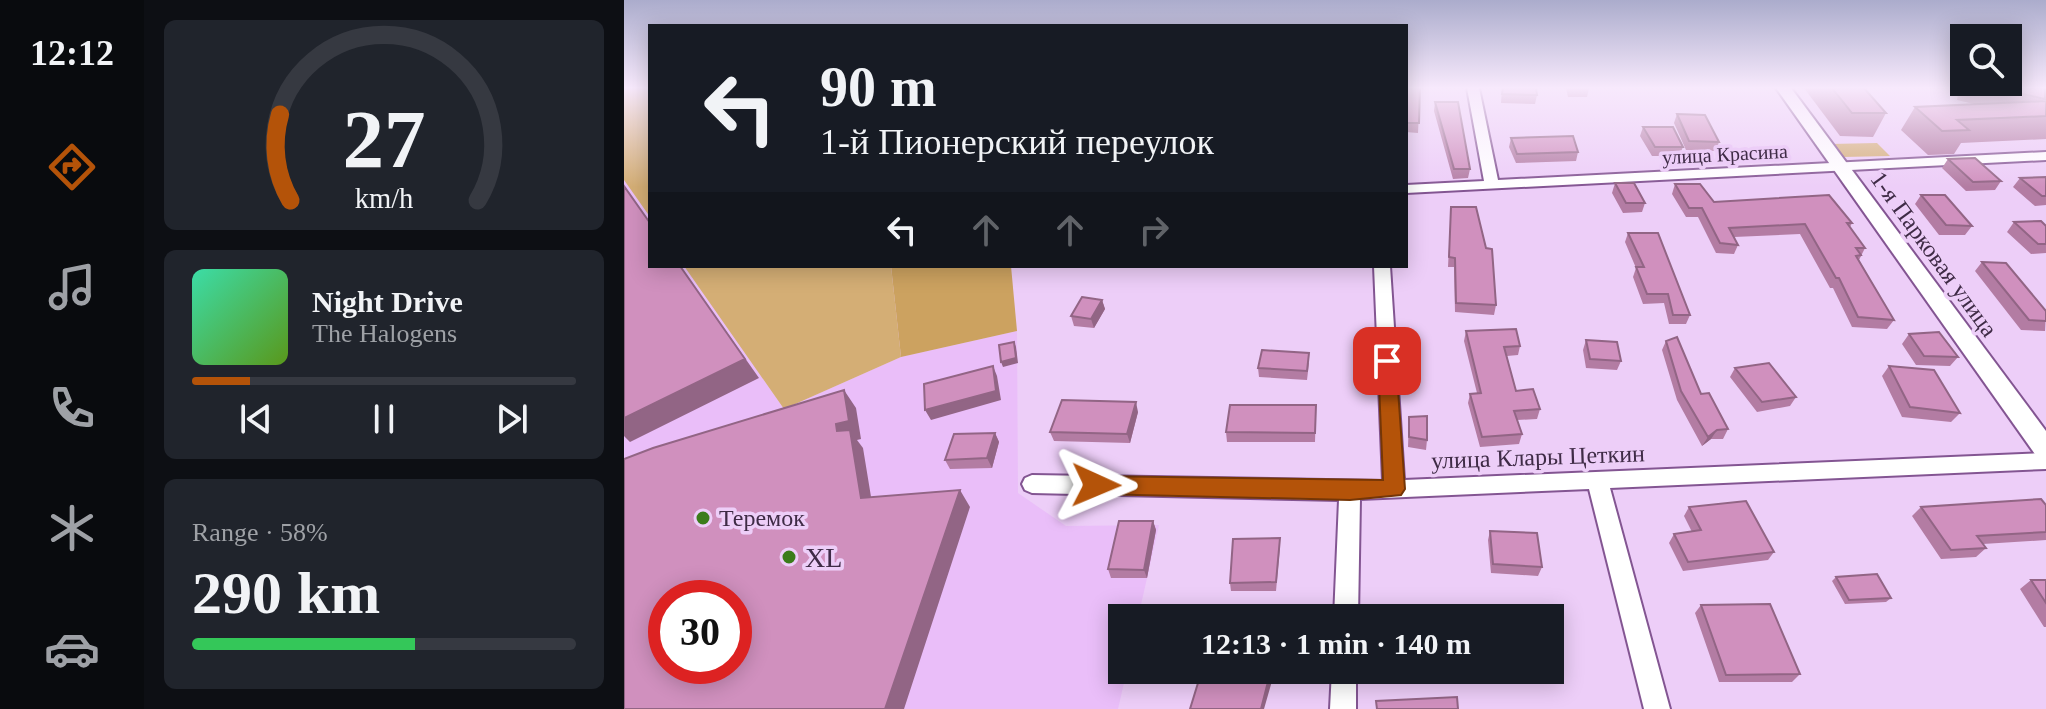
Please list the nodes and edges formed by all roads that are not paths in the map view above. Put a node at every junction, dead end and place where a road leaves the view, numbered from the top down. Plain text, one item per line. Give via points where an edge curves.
1 (1479, 121) edge
2 (1806, 121) edge
3 (2046, 156) edge
4 (1839, 169) junction
5 (1492, 186) junction
6 (1408, 189) edge
7 (1382, 268) edge
8 (2046, 450) edge
9 (2046, 461) edge
10 (1597, 480) junction
11 (1032, 484) dead end
12 (1394, 489) junction
13 (1350, 491) junction
14 (1346, 604) edge
15 (1344, 684) edge
16 (1343, 709) edge
17 (1657, 709) edge

1 - 5 street
2 - 4 street, 1-я Парковая улица
3 - 4 street, улица Красина
4 - 5 street, улица Красина
4 - 8 street, 1-я Парковая улица
5 - 6 street, улица Красина
7 - 12 street
9 - 10 street, улица Клары Цеткин
10 - 12 street, улица Клары Цеткин
10 - 17 street
11 - 13 street, улица Клары Цеткин
12 - 13 street, улица Клары Цеткин
13 - 14 street
15 - 16 street

